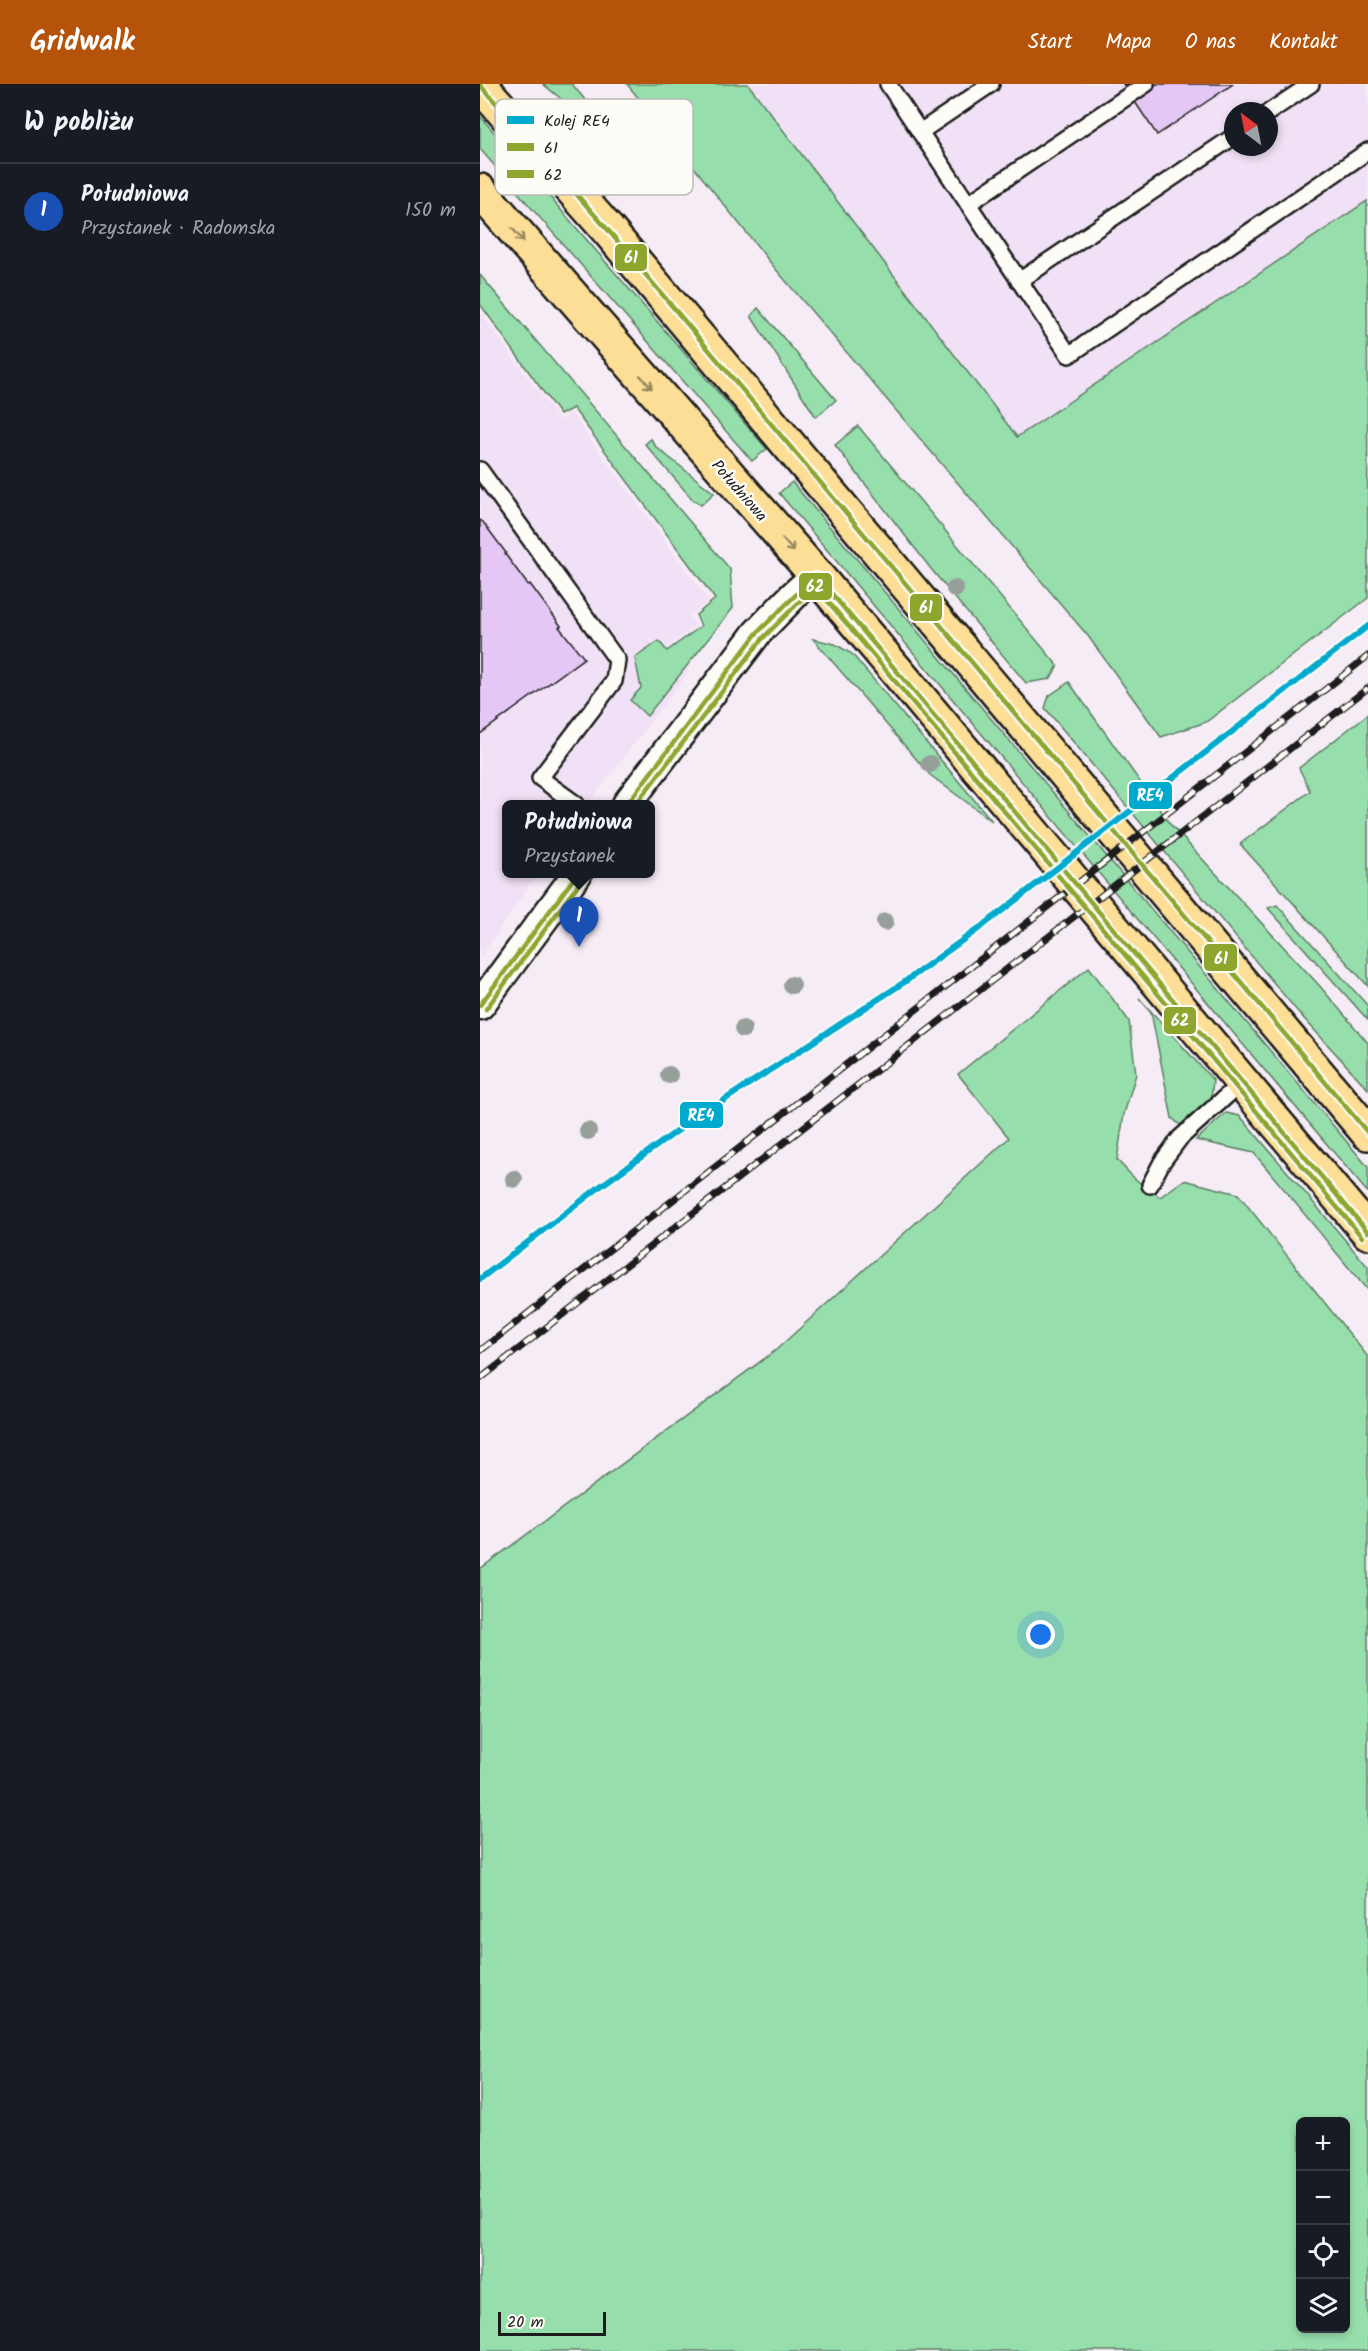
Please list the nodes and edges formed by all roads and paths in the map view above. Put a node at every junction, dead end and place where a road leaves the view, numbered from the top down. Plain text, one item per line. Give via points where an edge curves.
1 (888, 84) edge
2 (991, 84) edge
3 (1146, 84) edge
4 (1311, 84) edge
5 (480, 85) edge
6 (495, 102) edge
7 (1278, 106) edge
8 (920, 132) junction
9 (1224, 143) edge
10 (1368, 151) edge
11 (480, 191) edge
12 (577, 195) edge
13 (968, 204) junction
14 (1019, 281) junction
15 (480, 470) edge
16 (816, 575) junction
17 (570, 800) edge
18 (630, 800) edge
19 (573, 878) edge
20 (480, 1005) edge
21 (1242, 1082) junction
22 (1368, 1134) edge
23 (1150, 1185) dead end
24 (1368, 1232) edge

1 - 8 lane
2 - 8 lane
3 - 13 lane
4 - 7 lane
5 - 6 main road
8 - 13 lane
9 - 14 lane
10 - 14 lane via 1069,355
11 -> 16 main road, Południowa
12 - 22 main road
13 - 14 lane
15 - 17 lane via 617,660 614,681 540,778
16 - 18 street via 757,633
16 - 21 main road, Południowa
19 - 20 street
21 - 23 lane via 1180,1138
21 - 24 main road, Południowa

